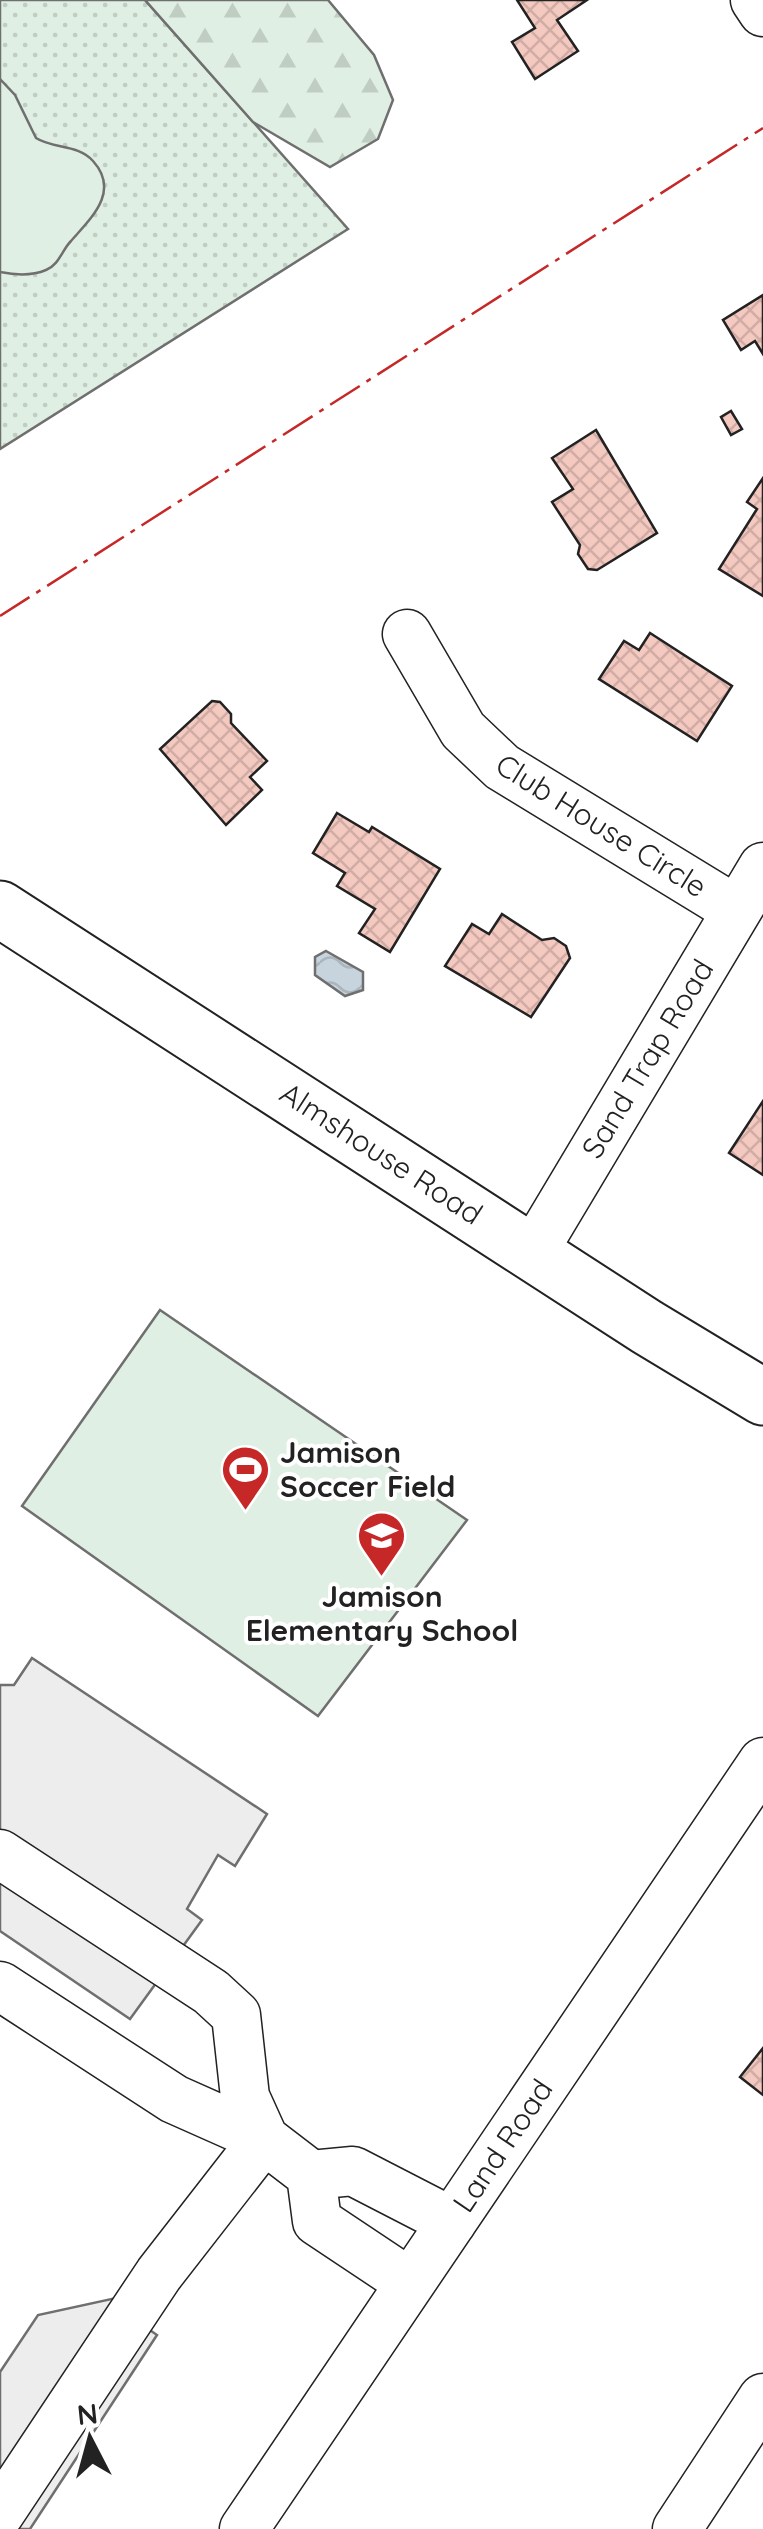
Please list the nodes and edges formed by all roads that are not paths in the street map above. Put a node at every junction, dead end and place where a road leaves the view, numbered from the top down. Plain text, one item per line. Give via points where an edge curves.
1 (755, 0) edge
2 (763, 12) edge
3 (407, 634) dead end
4 (763, 867) edge
5 (0, 909) edge
6 (736, 910) junction
7 (533, 1252) junction
8 (763, 1396) edge
9 (763, 1762) edge
10 (0, 1854) edge
11 (0, 1986) edge
12 (264, 2138) junction
13 (310, 2175) junction
14 (452, 2222) junction
15 (410, 2283) junction
16 (763, 2398) edge
17 (0, 2513) edge
18 (244, 2529) edge
19 (677, 2529) edge

1 - 2 street
3 - 6 street, Club House Circle via 450,713 490,757
4 - 6 street, Sand Trap Road
5 - 7 main road, Almshouse Road
6 - 7 street, Sand Trap Road
7 - 8 main road, Almshouse Road
9 - 14 street, Land Road
10 - 12 street via 236,2015 245,2097
11 - 12 street via 174,2099
12 - 13 street
12 - 17 street via 159,2274
13 - 14 street via 354,2170
13 - 15 street via 317,2221
14 - 15 street, Land Road
15 - 18 street, Land Road
16 - 19 street

